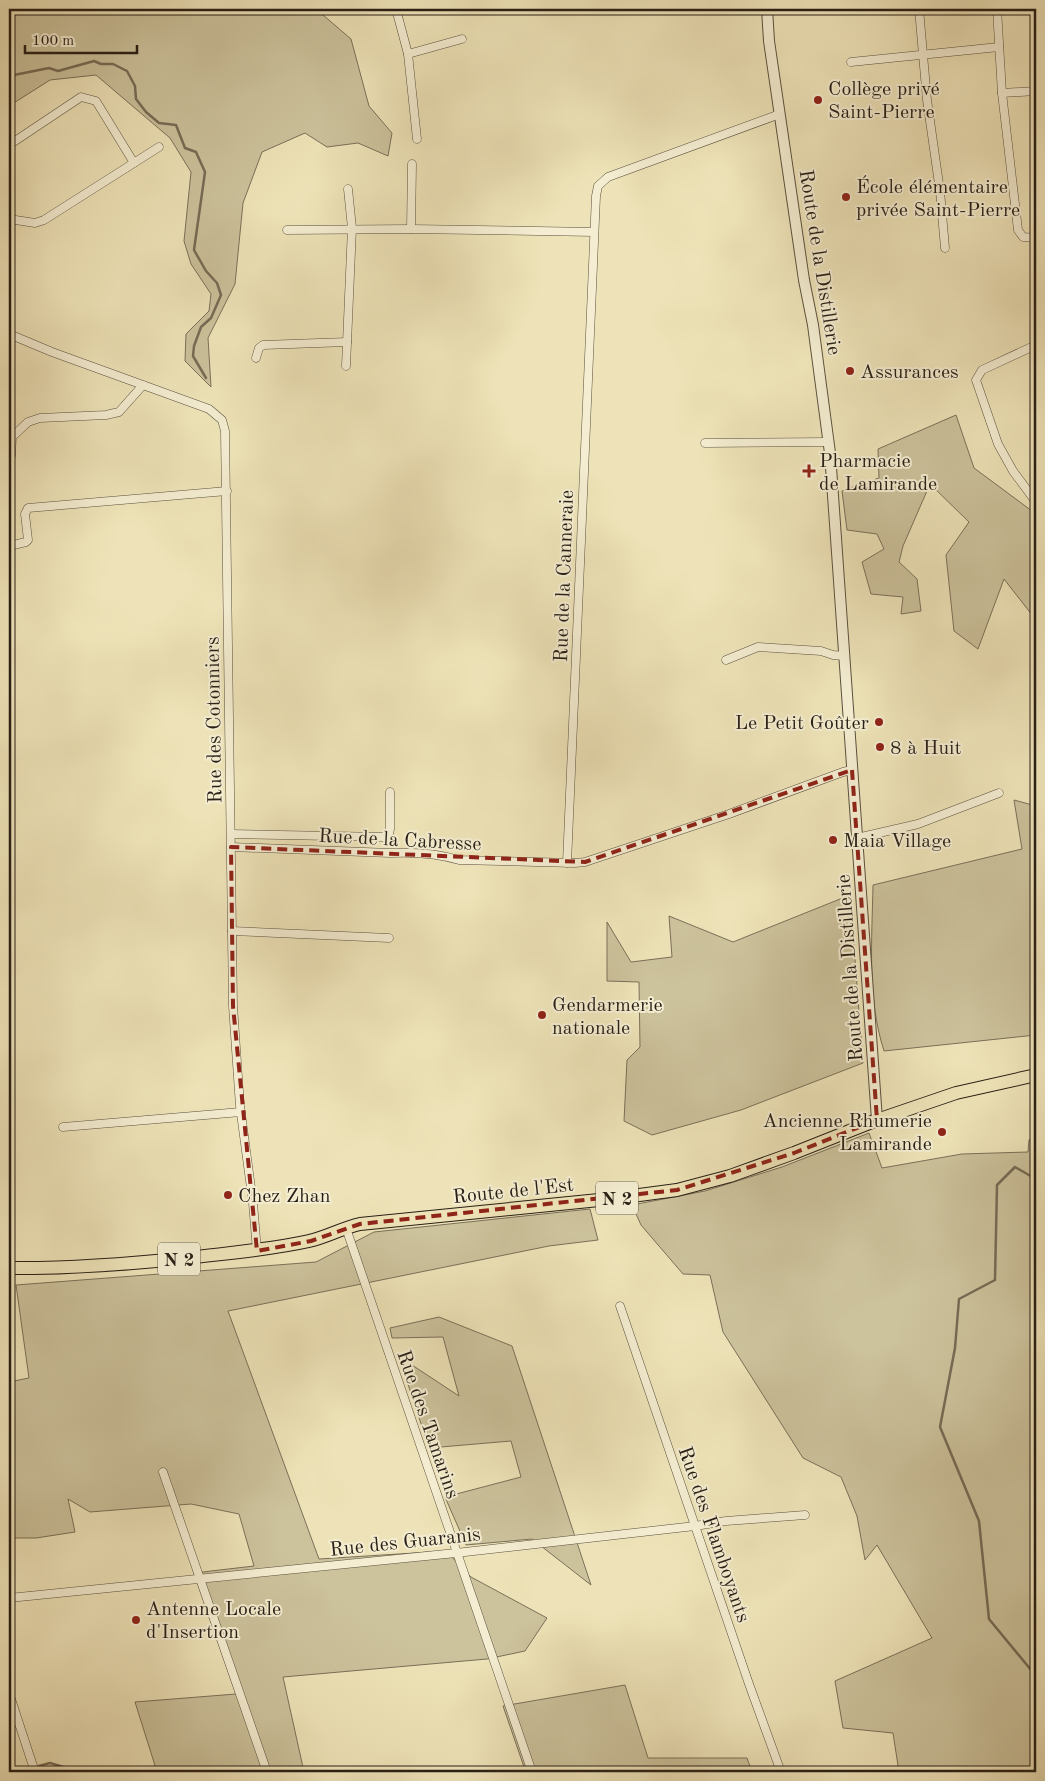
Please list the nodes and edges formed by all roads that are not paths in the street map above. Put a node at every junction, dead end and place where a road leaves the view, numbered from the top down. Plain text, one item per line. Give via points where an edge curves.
1 (396, 9) edge
2 (767, 9) edge
3 (919, 9) edge
4 (997, 9) edge
5 (462, 39) dead end
6 (999, 47) junction
7 (408, 54) junction
8 (923, 55) junction
9 (851, 62) dead end
10 (1036, 92) edge
11 (1002, 93) junction
12 (780, 114) junction
13 (417, 139) dead end
14 (9, 145) edge
15 (160, 147) dead end
16 (134, 163) junction
17 (412, 164) dead end
18 (348, 189) dead end
19 (9, 219) edge
20 (352, 228) junction
21 (411, 229) junction
22 (287, 230) dead end
23 (594, 232) junction
24 (1036, 238) edge
25 (945, 248) dead end
26 (9, 334) edge
27 (347, 342) junction
28 (1036, 345) edge
29 (256, 358) dead end
30 (346, 366) dead end
31 (142, 385) junction
32 (829, 442) junction
33 (706, 443) dead end
34 (11, 456) dead end
35 (227, 491) junction
36 (1036, 502) edge
37 (9, 546) edge
38 (846, 656) junction
39 (726, 660) dead end
40 (852, 770) junction
41 (390, 792) dead end
42 (999, 793) dead end
43 (231, 834) junction
44 (857, 838) junction
45 (231, 847) junction
46 (567, 862) junction
47 (232, 931) junction
48 (389, 938) dead end
49 (1036, 1075) edge
50 (241, 1112) junction
51 (877, 1120) junction
52 (63, 1128) dead end
53 (346, 1228) junction
54 (257, 1250) junction
55 (9, 1268) edge
56 (620, 1306) dead end
57 (163, 1472) dead end
58 (805, 1515) dead end
59 (695, 1526) junction
60 (456, 1553) junction
61 (200, 1579) junction
62 (9, 1598) edge
63 (9, 1693) edge
64 (35, 1772) edge
65 (267, 1772) edge
66 (532, 1772) edge
67 (781, 1772) edge

1 - 7 street
2 - 12 street, Route de la Distillerie
3 - 8 street
4 - 6 street
5 - 7 street
6 - 8 street
6 - 11 street
7 - 13 street
8 - 9 street
8 - 25 street
10 - 11 street
11 - 24 street via 1018,230 1023,238
12 - 23 street, Rue de la Canneraie via 608,178 598,186
12 - 32 street, Route de la Distillerie
14 - 16 street via 81,97 96,101
15 - 16 street
16 - 19 street via 44,220 36,223
17 - 21 street
18 - 20 street
20 - 21 street
20 - 22 street
20 - 27 street
21 - 23 street
23 - 46 street, Rue de la Canneraie
26 - 31 street, Rue des Cotonniers
27 - 29 street via 263,345
27 - 30 street
28 - 36 street via 982,370 976,380 998,444
31 - 34 street via 119,412 40,418 28,422 12,437
31 - 35 street, Rue des Cotonniers via 209,409 222,420 226,431
32 - 33 street
32 - 38 street, Route de la Distillerie
35 - 37 street via 28,508 28,540
35 - 43 street, Rue des Cotonniers
38 - 39 street via 758,647
38 - 40 street, Route de la Distillerie
40 - 44 street, Route de la Distillerie
40 - 46 street via 598,859
41 - 43 street via 390,830 384,837
42 - 44 street via 918,824
43 - 45 street, Rue des Cotonniers
44 - 51 street, Route de la Distillerie
45 - 46 street, Rue de la Cabresse via 414,852 459,860
45 - 47 street, Rue des Cotonniers
47 - 48 street
47 - 50 street, Rue des Cotonniers via 233,1006
49 - 51 main road, Route de l'Est / N 2 via 956,1093
50 - 52 street
50 - 54 street, Rue des Cotonniers
51 - 53 main road, Route de l'Est / N 2 via 730,1176 678,1190
53 - 54 main road, Route de l'Est / N 2 via 311,1241
53 - 60 street, Rue des Tamarins
54 - 55 main road, Route de l'Est / N 2 via 93,1267
56 - 59 street, Rue des Flamboyants
57 - 61 street
58 - 59 street, Rue des Guaranis
59 - 60 street, Rue des Guaranis
59 - 67 street, Rue des Flamboyants
60 - 61 street, Rue des Guaranis
60 - 66 street, Rue des Tamarins
61 - 62 street, Rue des Guaranis
61 - 65 street
63 - 64 street

